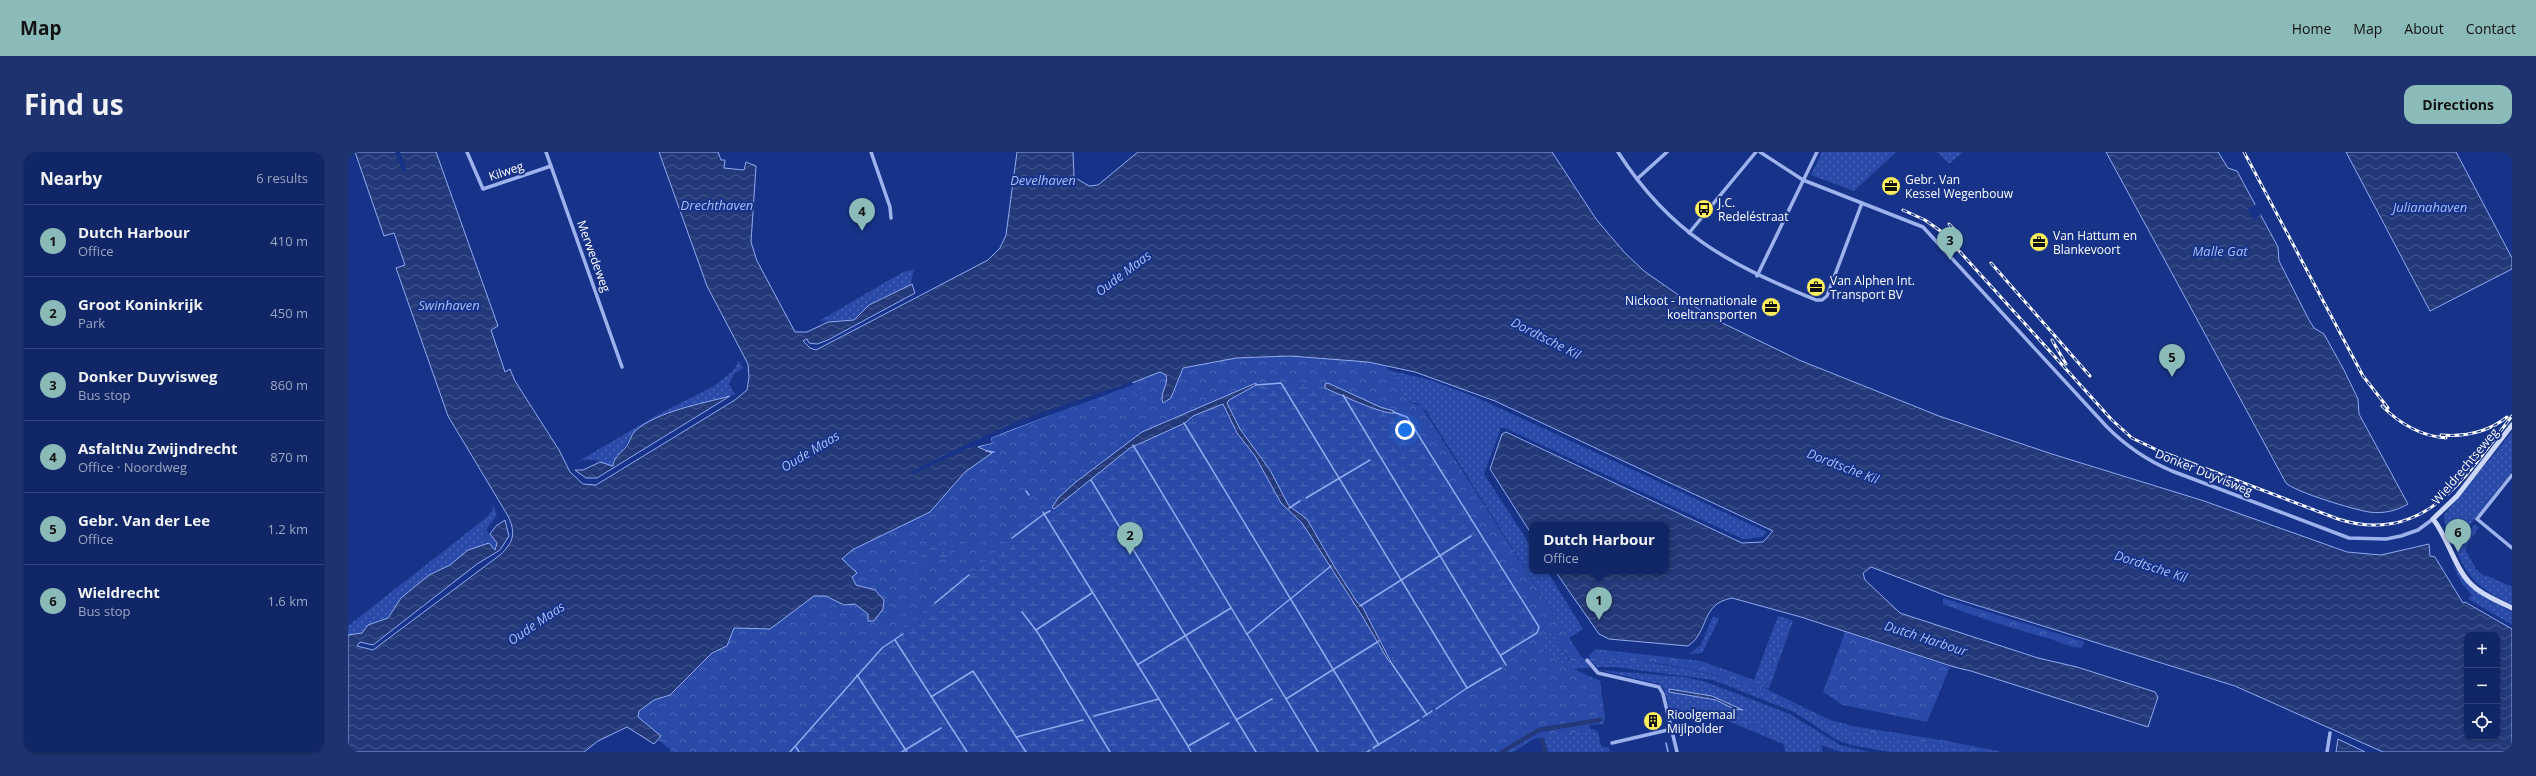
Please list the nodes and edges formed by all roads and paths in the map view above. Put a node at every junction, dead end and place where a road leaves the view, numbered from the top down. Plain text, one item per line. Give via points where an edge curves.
1 (468, 152) edge
2 (546, 152) edge
3 (871, 152) edge
4 (1618, 152) edge
5 (1667, 152) edge
6 (1756, 152) edge
7 (1760, 152) edge
8 (1817, 152) edge
9 (551, 166) junction
10 (1637, 179) junction
11 (1804, 180) junction
12 (1862, 203) junction
13 (891, 218) dead end
14 (1689, 233) junction
15 (1757, 276) junction
16 (622, 367) dead end
17 (2512, 425) edge
18 (2512, 475) edge
19 (2433, 519) junction
20 (2512, 548) edge
21 (2512, 608) edge
22 (1587, 660) dead end
23 (1672, 729) junction
24 (2330, 733) dead end
25 (1612, 743) dead end
26 (1677, 752) edge
27 (2327, 752) edge

1 - 9 street, Kilweg via 482,189
2 - 9 street, Merwedeweg
3 - 13 street via 890,207
4 - 10 street
5 - 10 street
6 - 14 street
7 - 11 street, Donker Duyvisweg
8 - 11 street
9 - 16 street, Merwedeweg
10 - 14 street via 1666,213
11 - 12 street, Donker Duyvisweg
11 - 15 street
12 - 15 street via 1824,299 1816,300
12 - 19 street, Donker Duyvisweg via 1908,220 1923,227 1935,237 2107,427 2146,459 2349,538 2394,538 2418,530
14 - 15 street via 1720,256
17 - 19 street, Wieldrechtseweg via 2457,496
18 - 20 street via 2477,519
19 - 21 street via 2446,536 2470,582 2482,592
22 - 23 street via 1598,673 1659,687
23 - 25 street
23 - 26 street
24 - 27 street

